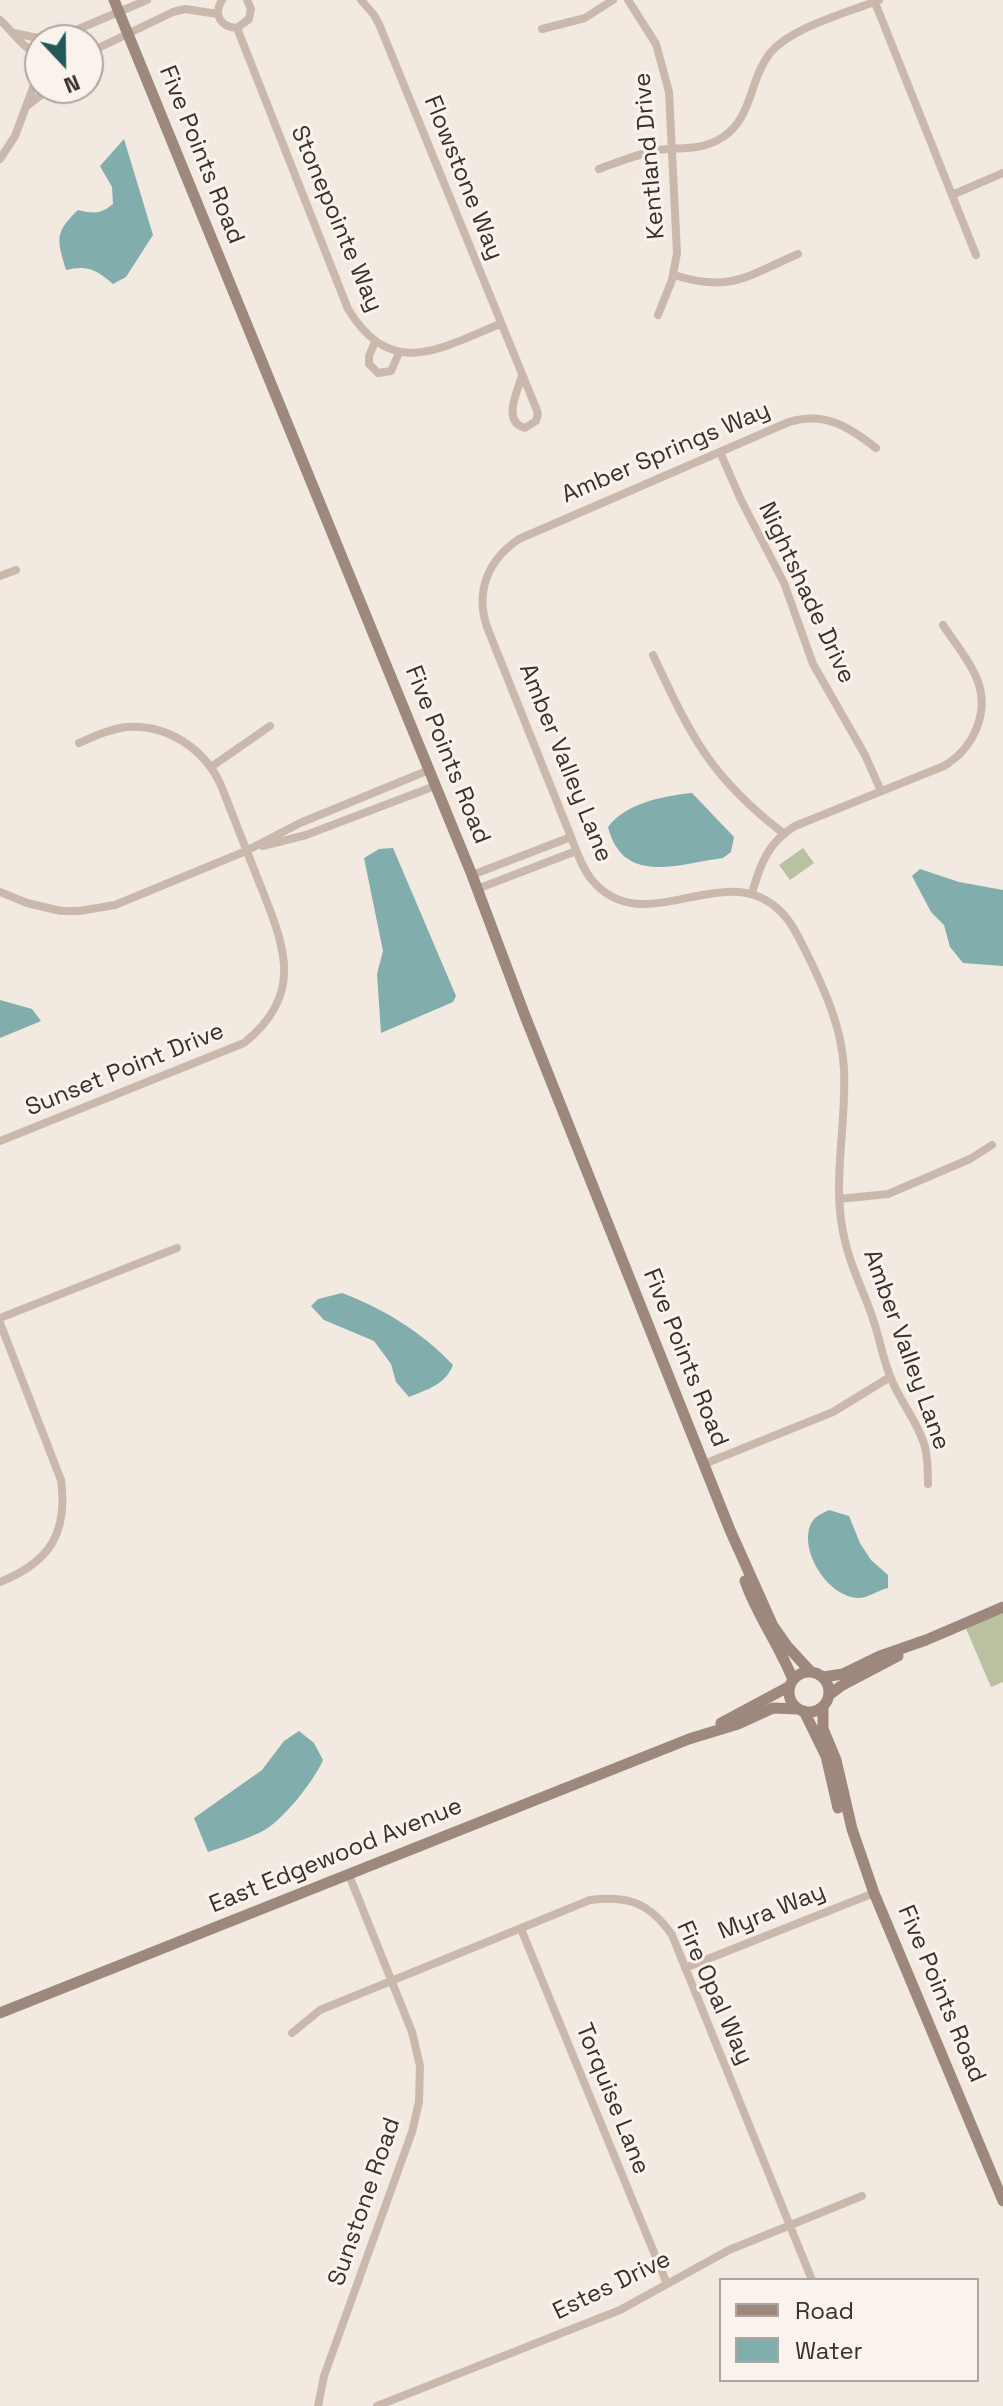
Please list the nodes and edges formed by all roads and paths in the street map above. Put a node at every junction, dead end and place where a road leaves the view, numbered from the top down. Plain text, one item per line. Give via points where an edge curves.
1 (147, 0) edge
2 (222, 0) edge
3 (361, 0) edge
4 (613, 0) edge
5 (628, 0) edge
6 (252, 1) edge
7 (876, 1) edge
8 (116, 6) edge
9 (218, 14) junction
10 (0, 20) edge
11 (237, 28) junction
12 (542, 29) dead end
13 (14, 33) junction
14 (128, 33) junction
15 (104, 45) edge
16 (24, 47) edge
17 (27, 104) edge
18 (31, 104) edge
19 (25, 109) junction
20 (673, 150) junction
21 (0, 159) edge
22 (599, 169) dead end
23 (1003, 173) edge
24 (952, 195) junction
25 (798, 254) dead end
26 (976, 255) dead end
27 (674, 275) junction
28 (658, 315) dead end
29 (500, 324) junction
30 (375, 342) junction
31 (399, 353) junction
32 (522, 376) junction
33 (876, 448) dead end
34 (720, 452) junction
35 (16, 570) dead end
36 (0, 576) edge
37 (486, 577) joint
38 (943, 625) dead end
39 (653, 655) dead end
40 (270, 726) dead end
41 (79, 743) dead end
42 (211, 767) junction
43 (429, 770) junction
44 (435, 786) junction
45 (881, 791) junction
46 (783, 833) junction
47 (571, 837) junction
48 (246, 851) junction
49 (576, 851) junction
50 (472, 875) junction
51 (477, 889) junction
52 (0, 892) edge
53 (752, 893) junction
54 (0, 1141) edge
55 (992, 1145) dead end
56 (839, 1199) junction
57 (177, 1248) dead end
58 (0, 1321) edge
59 (890, 1377) junction
60 (704, 1464) junction
61 (928, 1484) dead end
62 (730, 1530) junction
63 (0, 1582) edge
64 (1003, 1607) edge
65 (926, 1640) junction
66 (811, 1672) junction
67 (823, 1677) junction
68 (792, 1683) junction
69 (829, 1695) junction
70 (823, 1707) junction
71 (801, 1710) junction
72 (689, 1739) junction
73 (349, 1875) junction
74 (874, 1893) junction
75 (521, 1929) junction
76 (685, 1968) junction
77 (391, 1981) junction
78 (0, 2013) edge
79 (292, 2033) dead end
80 (862, 2196) dead end
81 (1003, 2201) edge
82 (790, 2226) junction
83 (811, 2278) edge
84 (667, 2284) junction
85 (318, 2406) edge
86 (377, 2406) edge

1 - 8 street
2 - 9 street
3 - 29 street, Flowstone Way via 379,24
4 - 12 street via 585,18
5 - 20 street, Kentland Drive via 662,61
6 - 11 street via 249,19
7 - 20 street via 788,37 766,59 746,111 731,131 705,146
7 - 24 street
8 - 13 street via 57,38
8 - 14 street, Five Points Road
9 - 11 street via 226,27
9 - 14 street via 185,9
10 - 13 street
11 - 30 street, Stonepointe Way via 348,309
13 - 16 street
14 - 15 street
14 - 43 street, Five Points Road
17 - 19 street
18 - 19 street
19 - 21 street
20 - 22 street via 644,153
20 - 27 street, Kentland Drive via 678,239
23 - 24 street
24 - 26 street
25 - 27 street via 725,283
27 - 28 street, Kentland Drive
29 - 31 street, Stonepointe Way via 438,350
29 - 32 street, Flowstone Way
30 - 31 street, Stonepointe Way
30 - 31 street via 369,364 378,373 391,371
32 - 32 street, Flowstone Way via 512,411 513,420 525,428 538,414
33 - 34 street, Amber Springs Way via 843,424 812,418 789,422
34 - 37 street, Amber Springs Way via 519,539 501,553
34 - 45 street, Nightshade Drive via 784,583 813,664
35 - 36 street
37 - 47 street, Amber Valley Lane via 485,623
38 - 45 street via 979,684 982,705 976,732 949,763
39 - 46 street via 689,731 713,767 741,799
40 - 42 street
41 - 42 street via 110,730 147,728 181,739
42 - 48 street, Sunset Point Drive
43 - 44 street, Five Points Road
43 - 48 street
44 - 48 street via 306,835
44 - 50 street, Five Points Road
45 - 46 street
46 - 53 street via 766,853
47 - 49 street, Amber Valley Lane
47 - 50 street
48 - 52 street via 96,909 61,911
48 - 54 street, Sunset Point Drive via 285,952 280,999 266,1024 231,1050
49 - 51 street
49 - 53 street, Amber Valley Lane via 600,889 630,904 726,890
50 - 51 street, Five Points Road
51 - 60 street, Five Points Road
53 - 56 street, Amber Valley Lane via 789,920 836,1022 844,1078
55 - 56 street via 888,1194
56 - 59 street, Amber Valley Lane via 846,1246
57 - 58 street
58 - 63 street via 61,1480 64,1504 50,1548 35,1564
59 - 60 street via 833,1412
59 - 61 street, Amber Valley Lane via 924,1444
60 - 62 street, Five Points Road
62 - 66 street via 773,1626
62 - 68 street via 760,1619 783,1655
64 - 65 street
65 - 67 street
65 - 69 street
66 - 67 street
66 - 68 street
67 - 69 street
68 - 71 street via 790,1699
68 - 72 street, East Edgewood Avenue
69 - 70 street
70 - 71 street
70 - 74 street via 823,1729
71 - 72 street, East Edgewood Avenue via 773,1708
71 - 74 street via 826,1756 846,1833
72 - 73 street, East Edgewood Avenue
73 - 77 street, Sunstone Road
73 - 78 street, East Edgewood Avenue
74 - 76 street, Myra Way
74 - 81 street, Five Points Road
75 - 76 street, Fire Opal Way via 590,1900 634,1901 662,1921
75 - 77 street, Fire Opal Way
75 - 84 street, Torquise Lane
76 - 82 street, Fire Opal Way
77 - 79 street, Fire Opal Way via 320,2010
77 - 85 street, Sunstone Road via 420,2066 419,2102
80 - 82 street, Estes Drive
82 - 83 street, Fire Opal Way
82 - 84 street, Estes Drive via 719,2255
84 - 86 street, Estes Drive via 620,2310

